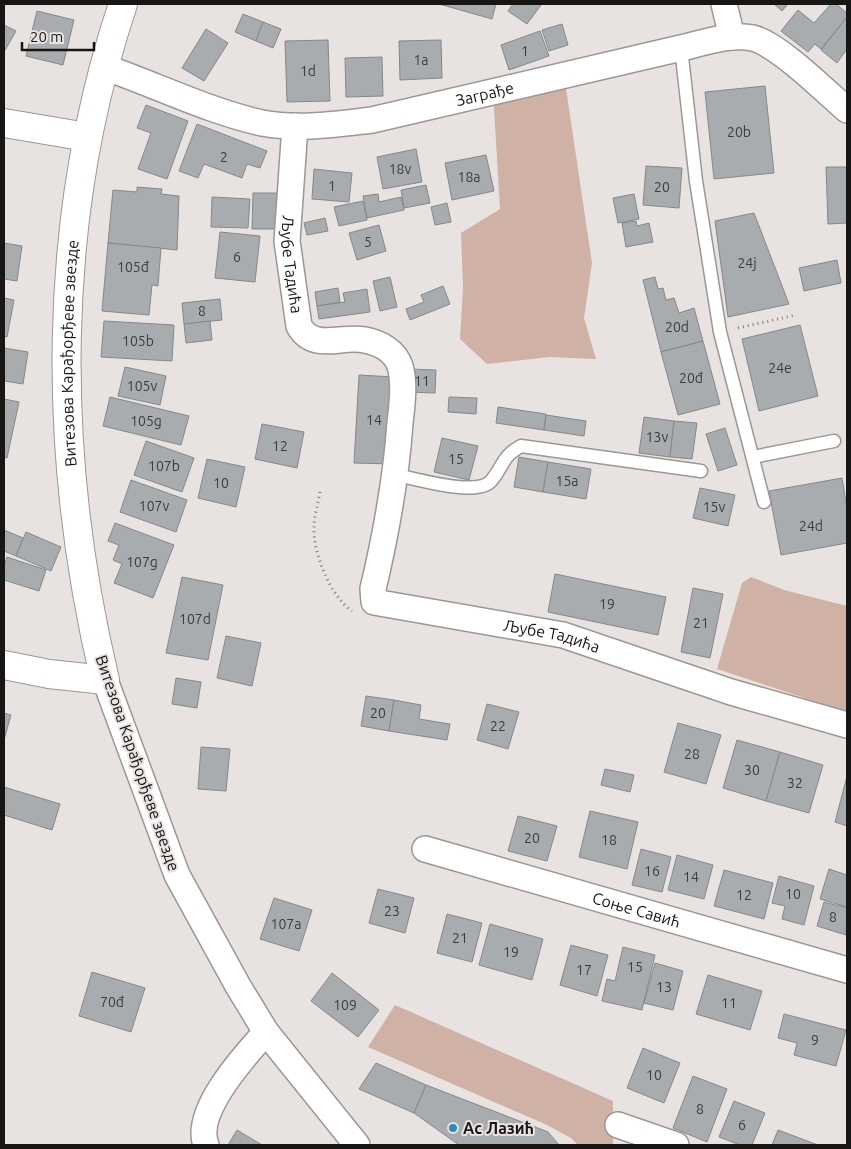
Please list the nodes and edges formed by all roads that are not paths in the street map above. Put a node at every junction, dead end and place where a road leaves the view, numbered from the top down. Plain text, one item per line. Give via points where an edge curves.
1 (123, 4) edge
2 (724, 4) edge
3 (732, 37) junction
4 (681, 48) junction
5 (104, 67) junction
6 (847, 110) edge
7 (4, 123) edge
8 (295, 126) junction
9 (87, 137) junction
10 (834, 441) dead end
11 (753, 457) junction
12 (701, 472) dead end
13 (396, 475) junction
14 (764, 502) dead end
15 (4, 665) edge
16 (105, 680) junction
17 (847, 725) edge
18 (425, 849) dead end
19 (847, 970) edge
20 (266, 1032) junction
21 (618, 1125) dead end
22 (206, 1145) edge
23 (357, 1145) edge
24 (676, 1145) edge

1 - 5 street, Витезова Карађорђеве звезде
2 - 3 street
3 - 4 street, Заграђе
3 - 6 street, Заграђе via 762,42
4 - 8 street, Заграђе via 372,120
4 - 11 lane via 696,181 720,332
5 - 8 street, Заграђе via 232,114 263,123
5 - 9 street, Витезова Карађорђеве звезде
7 - 9 street
8 - 13 street, Љубе Тадића via 287,241 299,326 316,341 366,340 383,346 395,357 400,368 402,400
9 - 16 street, Витезова Карађорђеве звезде via 67,289 67,403 81,554
10 - 11 lane
11 - 14 lane
12 - 13 lane via 521,446 508,454 490,482 480,487 466,488
13 - 17 street, Љубе Тадића via 373,589 374,602 564,634 731,692
15 - 16 street
16 - 20 street, Витезова Карађорђеве звезде via 177,875
18 - 19 street, Соње Савић
20 - 22 street via 216,1096 208,1116
20 - 23 street, Витезова Карађорђеве звезде
21 - 24 street

